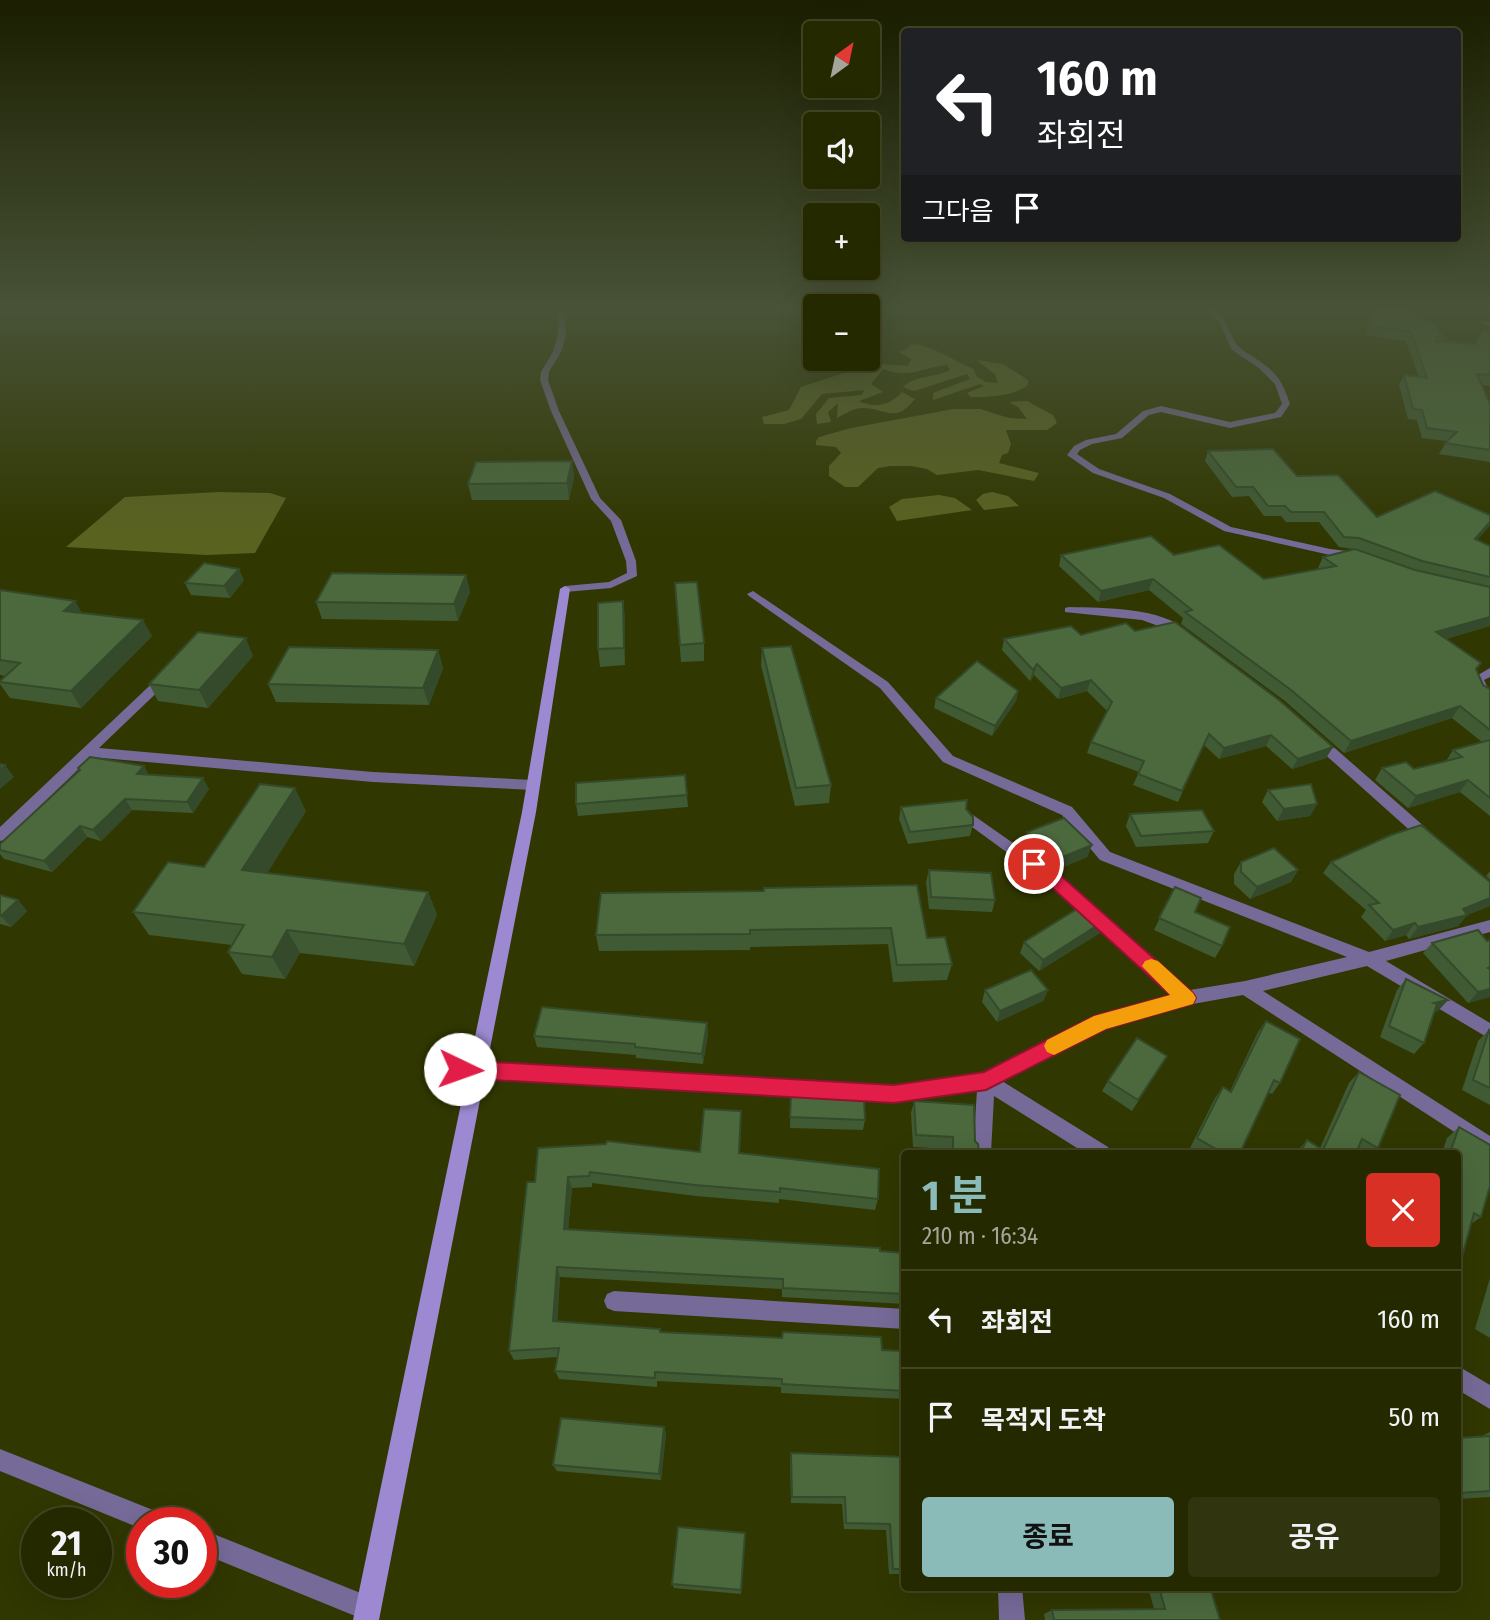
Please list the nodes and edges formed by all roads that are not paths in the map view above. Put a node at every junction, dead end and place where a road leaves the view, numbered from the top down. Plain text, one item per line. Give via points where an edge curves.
1 (545, 384) edge
2 (1279, 384) edge
3 (1366, 558) edge
4 (565, 589) joint
5 (753, 594) dead end
6 (1069, 610) dead end
7 (1190, 637) edge
8 (172, 671) edge
9 (1490, 672) edge
10 (1490, 698) edge
11 (1309, 733) edge
12 (88, 752) junction
13 (533, 786) junction
14 (973, 820) edge
15 (0, 836) edge
16 (1440, 848) edge
17 (1490, 926) edge
18 (1369, 960) junction
19 (1245, 988) junction
20 (1187, 998) junction
21 (1490, 1032) edge
22 (460, 1069) dead end
23 (986, 1081) junction
24 (1490, 1146) edge
25 (982, 1150) edge
26 (1096, 1150) edge
27 (614, 1301) dead end
28 (901, 1320) edge
29 (1461, 1379) edge
30 (1490, 1398) edge
31 (0, 1460) edge
32 (126, 1510) edge
33 (217, 1548) edge
34 (1010, 1591) edge
35 (368, 1615) edge
36 (1012, 1620) edge

1 - 4 street via 596,499 616,520 633,574 611,585
2 - 3 street via 1286,404 1278,415 1230,425 1161,409 1146,412 1119,436 1089,442 1072,455 1096,471 1167,496 1228,529
4 - 13 main road
5 - 18 street via 884,685 948,759 1067,811 1105,856
6 - 7 street via 1137,615
8 - 12 street
9 - 10 street via 1477,679
11 - 16 street
12 - 13 street
12 - 15 street
13 - 35 main road
14 - 20 street via 1054,879
17 - 18 street
18 - 19 street
18 - 21 street
19 - 20 street
19 - 24 street
20 - 23 street via 1101,1022
22 - 23 street via 894,1094
23 - 25 street
23 - 26 street
27 - 28 street
29 - 30 street
31 - 32 street
33 - 35 street
34 - 36 street

